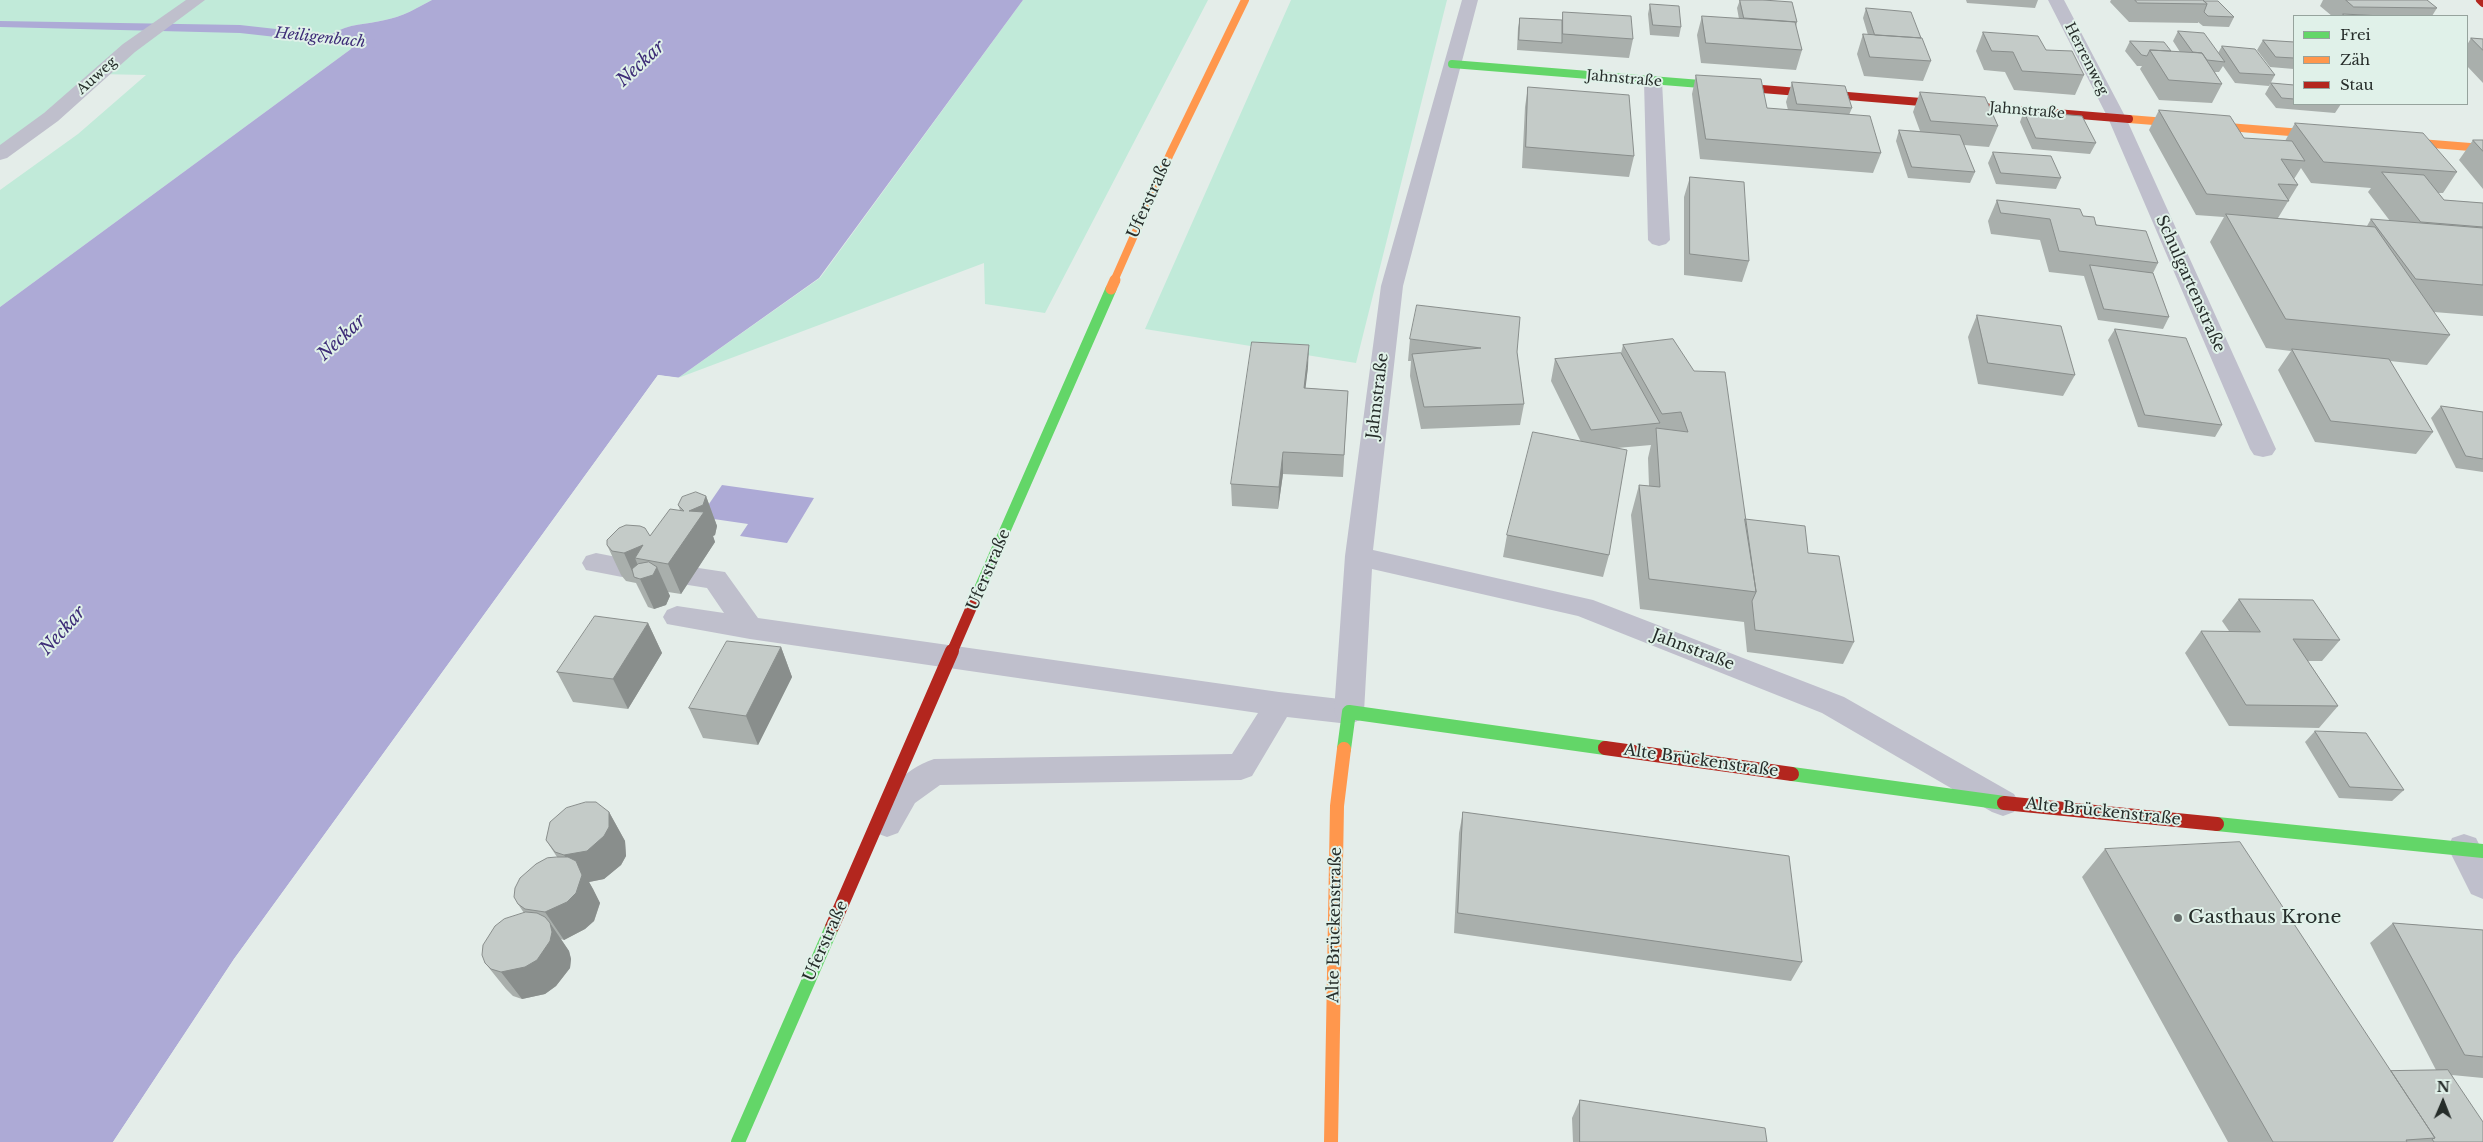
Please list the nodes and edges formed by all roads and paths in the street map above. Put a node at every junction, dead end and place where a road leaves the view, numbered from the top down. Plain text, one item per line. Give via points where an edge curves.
1 (197, 0) edge
2 (1245, 0) edge
3 (1470, 0) edge
4 (2056, 0) edge
5 (2480, 0) edge
6 (2483, 3) edge
7 (1452, 64) junction
8 (1653, 81) junction
9 (2117, 118) junction
10 (2334, 136) edge
11 (2384, 140) edge
12 (2483, 148) edge
13 (0, 154) edge
14 (1659, 240) dead end
15 (2263, 449) dead end
16 (1359, 556) junction
17 (692, 576) dead end
18 (677, 617) dead end
19 (750, 628) junction
20 (1278, 704) junction
21 (1349, 712) junction
22 (2003, 802) junction
23 (2474, 850) edge
24 (2483, 884) edge
25 (738, 1142) edge
26 (750, 1142) edge
27 (1331, 1142) edge

1 - 13 street, Auweg via 129,48 51,117
2 - 25 street, Uferstraße via 1170,154
3 - 7 street, Jahnstraße
4 - 9 street, Herrenweg
5 - 6 street
7 - 8 street, Jahnstraße
7 - 16 street, Jahnstraße via 1392,286
8 - 9 street, Jahnstraße
8 - 14 street
9 - 10 street, Jahnstraße
9 - 15 street, Schulgartenstraße
11 - 12 street
16 - 21 street, Jahnstraße
16 - 22 street, Jahnstraße via 1583,607 1833,705
17 - 19 street via 715,579
18 - 19 street
19 - 20 street
20 - 21 street
20 - 26 street via 1241,767 934,772 904,794 876,843
21 - 22 street, Alte Brückenstraße
21 - 27 street, Alte Brückenstraße via 1337,806
22 - 23 street, Alte Brückenstraße
23 - 24 street

